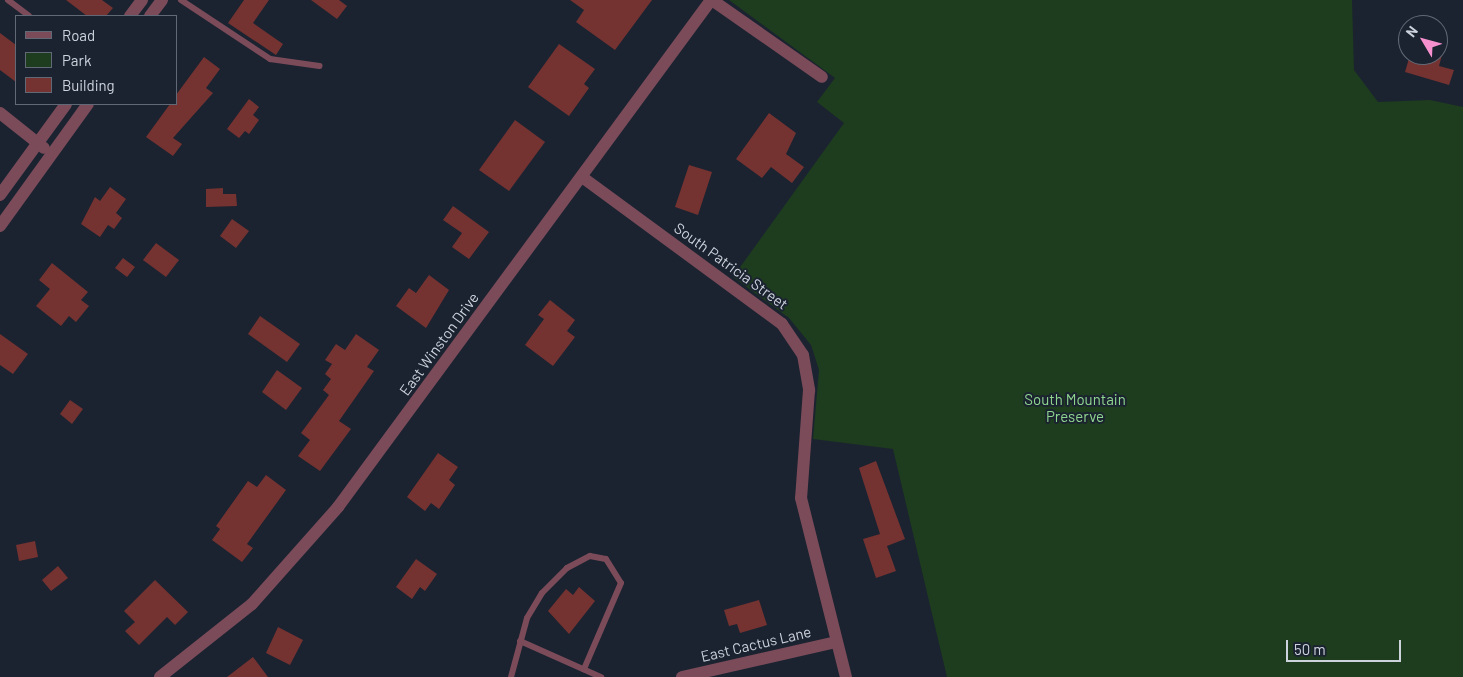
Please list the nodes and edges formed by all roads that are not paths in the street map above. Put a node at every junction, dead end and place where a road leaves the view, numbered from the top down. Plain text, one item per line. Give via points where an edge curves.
1 (8, 0) edge
2 (142, 0) edge
3 (162, 0) edge
4 (181, 0) edge
5 (711, 0) edge
6 (28, 15) edge
7 (131, 15) edge
8 (151, 15) edge
9 (320, 66) dead end
10 (822, 77) dead end
11 (65, 105) edge
12 (87, 105) edge
13 (0, 113) edge
14 (38, 143) junction
15 (52, 154) junction
16 (582, 177) junction
17 (0, 195) edge
18 (0, 226) edge
19 (520, 641) junction
20 (836, 642) junction
21 (584, 669) junction
22 (160, 677) edge
23 (511, 677) edge
24 (601, 677) edge
25 (682, 677) edge
26 (846, 677) edge

1 - 6 lane
2 - 7 street
3 - 8 street
4 - 9 lane via 270,60
5 - 10 street
5 - 16 street, East Winston Drive
11 - 14 street
12 - 15 street
13 - 14 street
14 - 15 street
14 - 17 street
15 - 18 street
16 - 20 street, South Patricia Street via 782,324 803,355 809,390 801,498
16 - 22 street, East Winston Drive via 338,507 252,604
19 - 21 lane
19 - 21 lane via 527,618 542,593 567,568 590,556 606,559 622,583
19 - 23 lane
20 - 25 street, East Cactus Lane
20 - 26 street, South Patricia Street
21 - 24 lane

